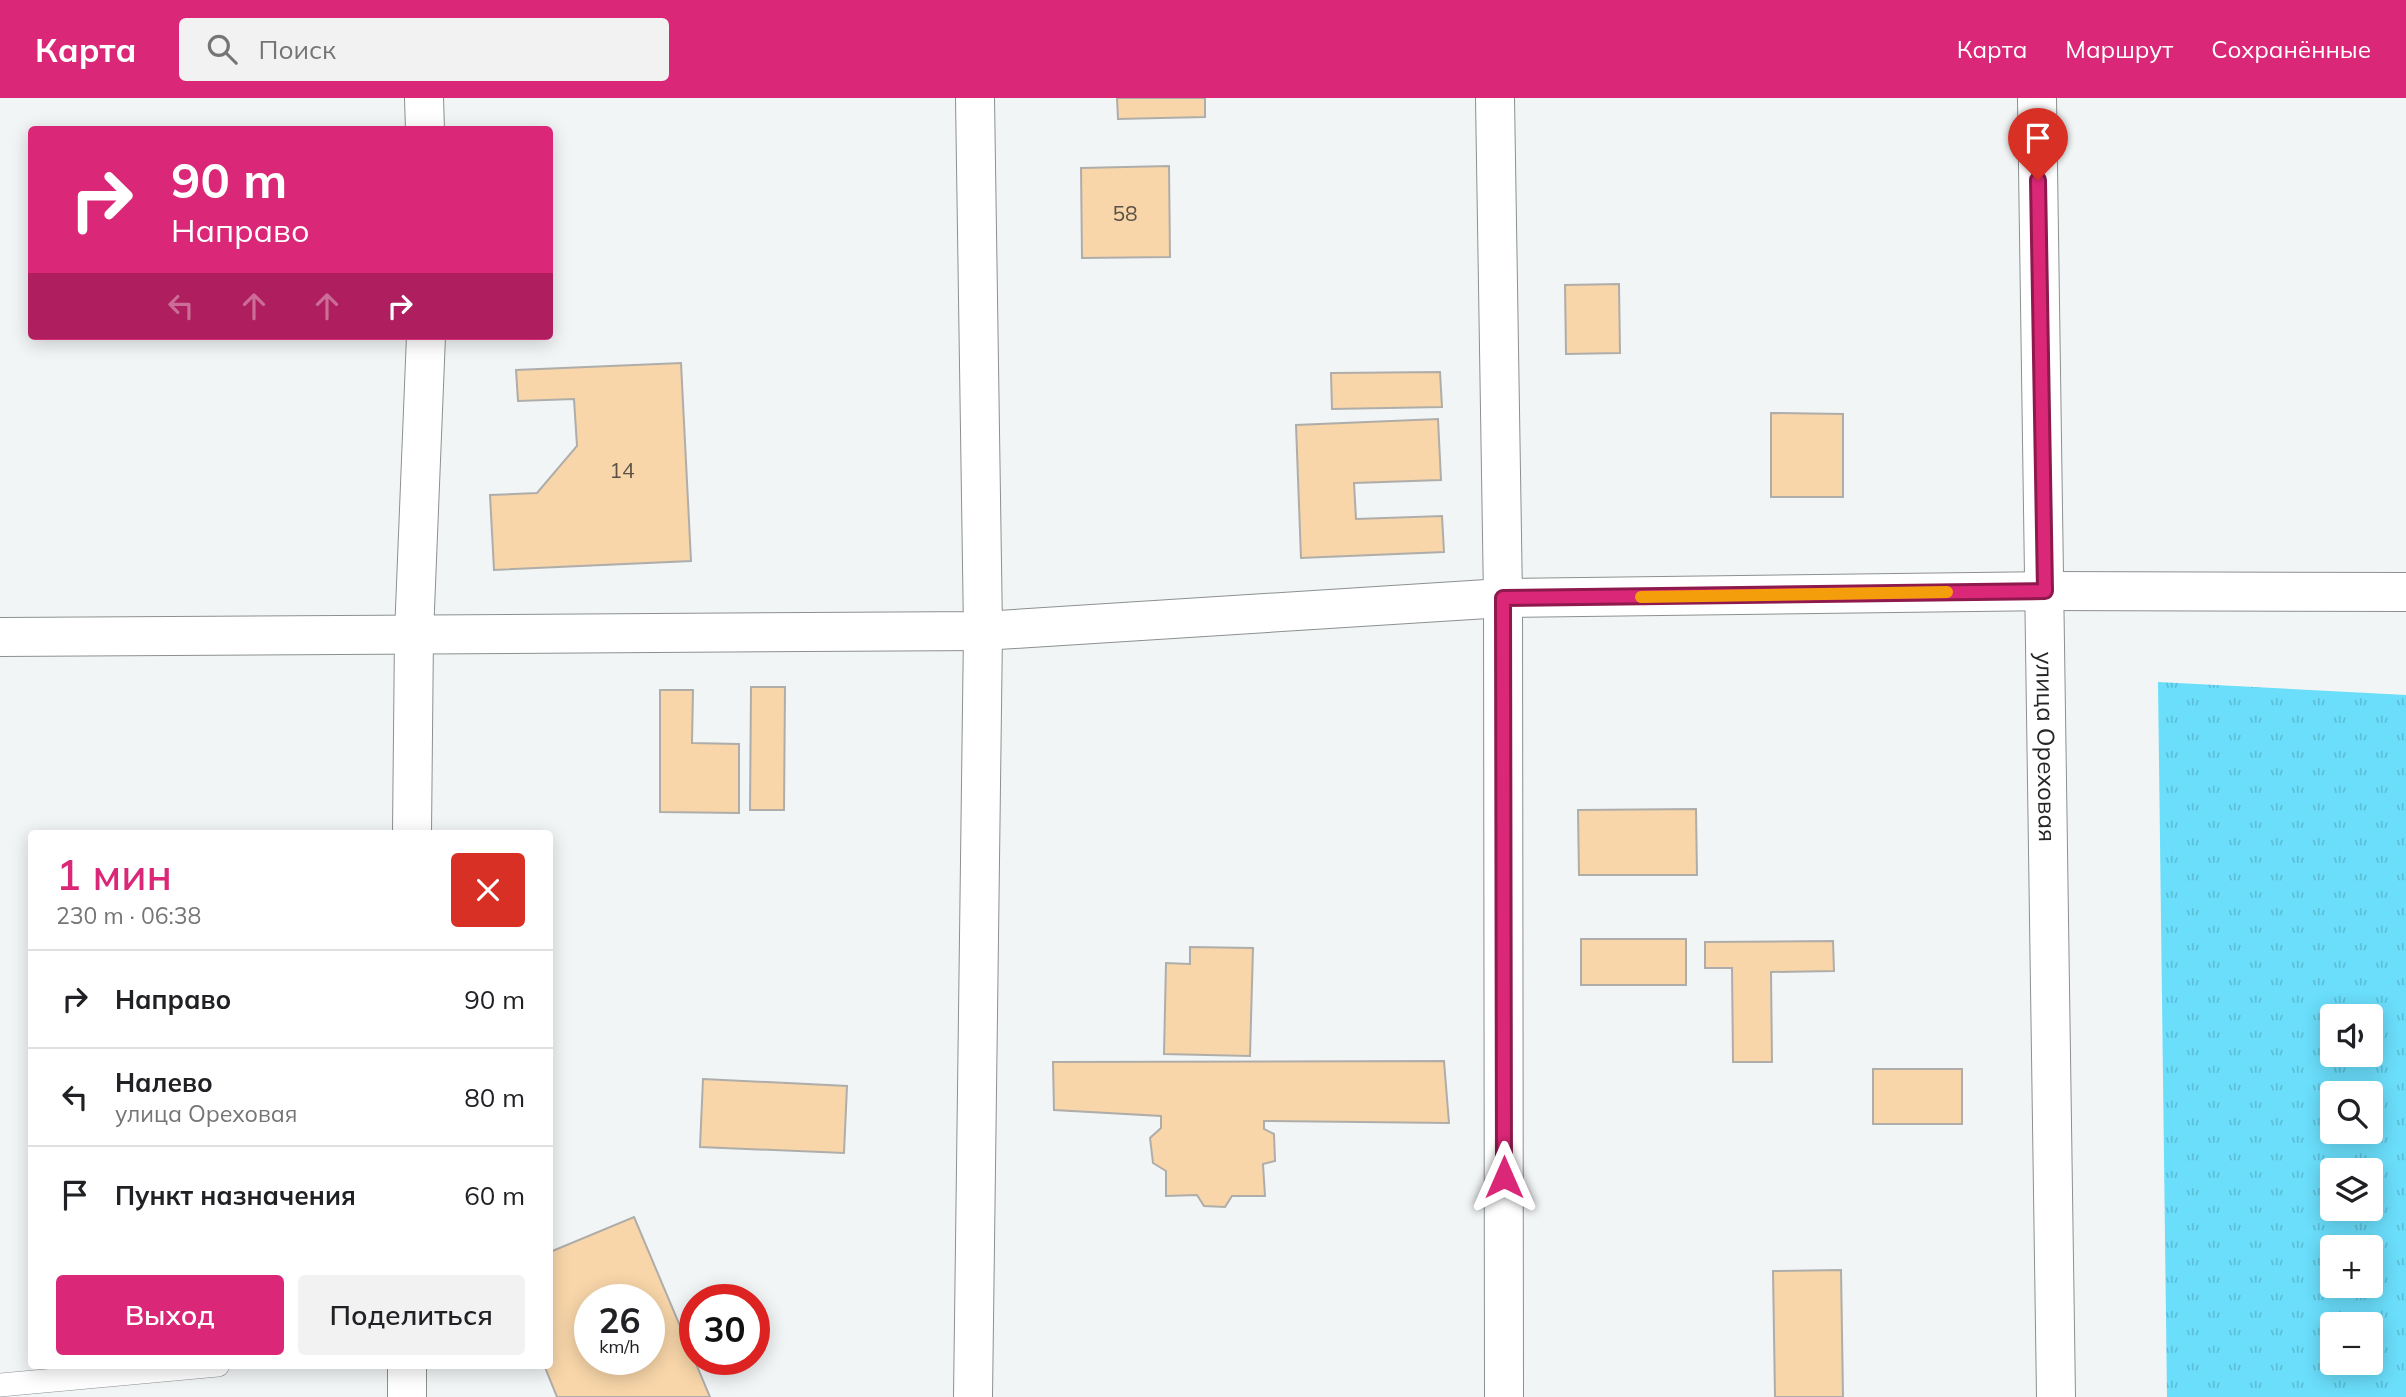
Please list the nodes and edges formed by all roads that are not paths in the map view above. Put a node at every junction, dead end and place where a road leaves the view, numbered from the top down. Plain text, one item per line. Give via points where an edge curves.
1 (424, 98) edge
2 (975, 98) edge
3 (1495, 98) edge
4 (2037, 98) edge
5 (425, 126) edge
6 (425, 340) edge
7 (2045, 591) junction
8 (2406, 592) edge
9 (1503, 598) junction
10 (983, 631) junction
11 (414, 634) junction
12 (0, 637) edge
13 (412, 830) edge
14 (174, 1369) edge
15 (407, 1369) edge
16 (0, 1385) edge
17 (407, 1397) edge
18 (973, 1397) edge
19 (1504, 1397) edge
20 (2056, 1397) edge

1 - 5 street
2 - 10 street
3 - 9 street
4 - 7 street, улица Ореховая
6 - 11 street
7 - 8 street
7 - 9 street
7 - 20 street, улица Ореховая
9 - 10 street
9 - 19 street
10 - 11 street
10 - 18 street
11 - 12 street
11 - 13 street
14 - 16 lane
15 - 17 street

